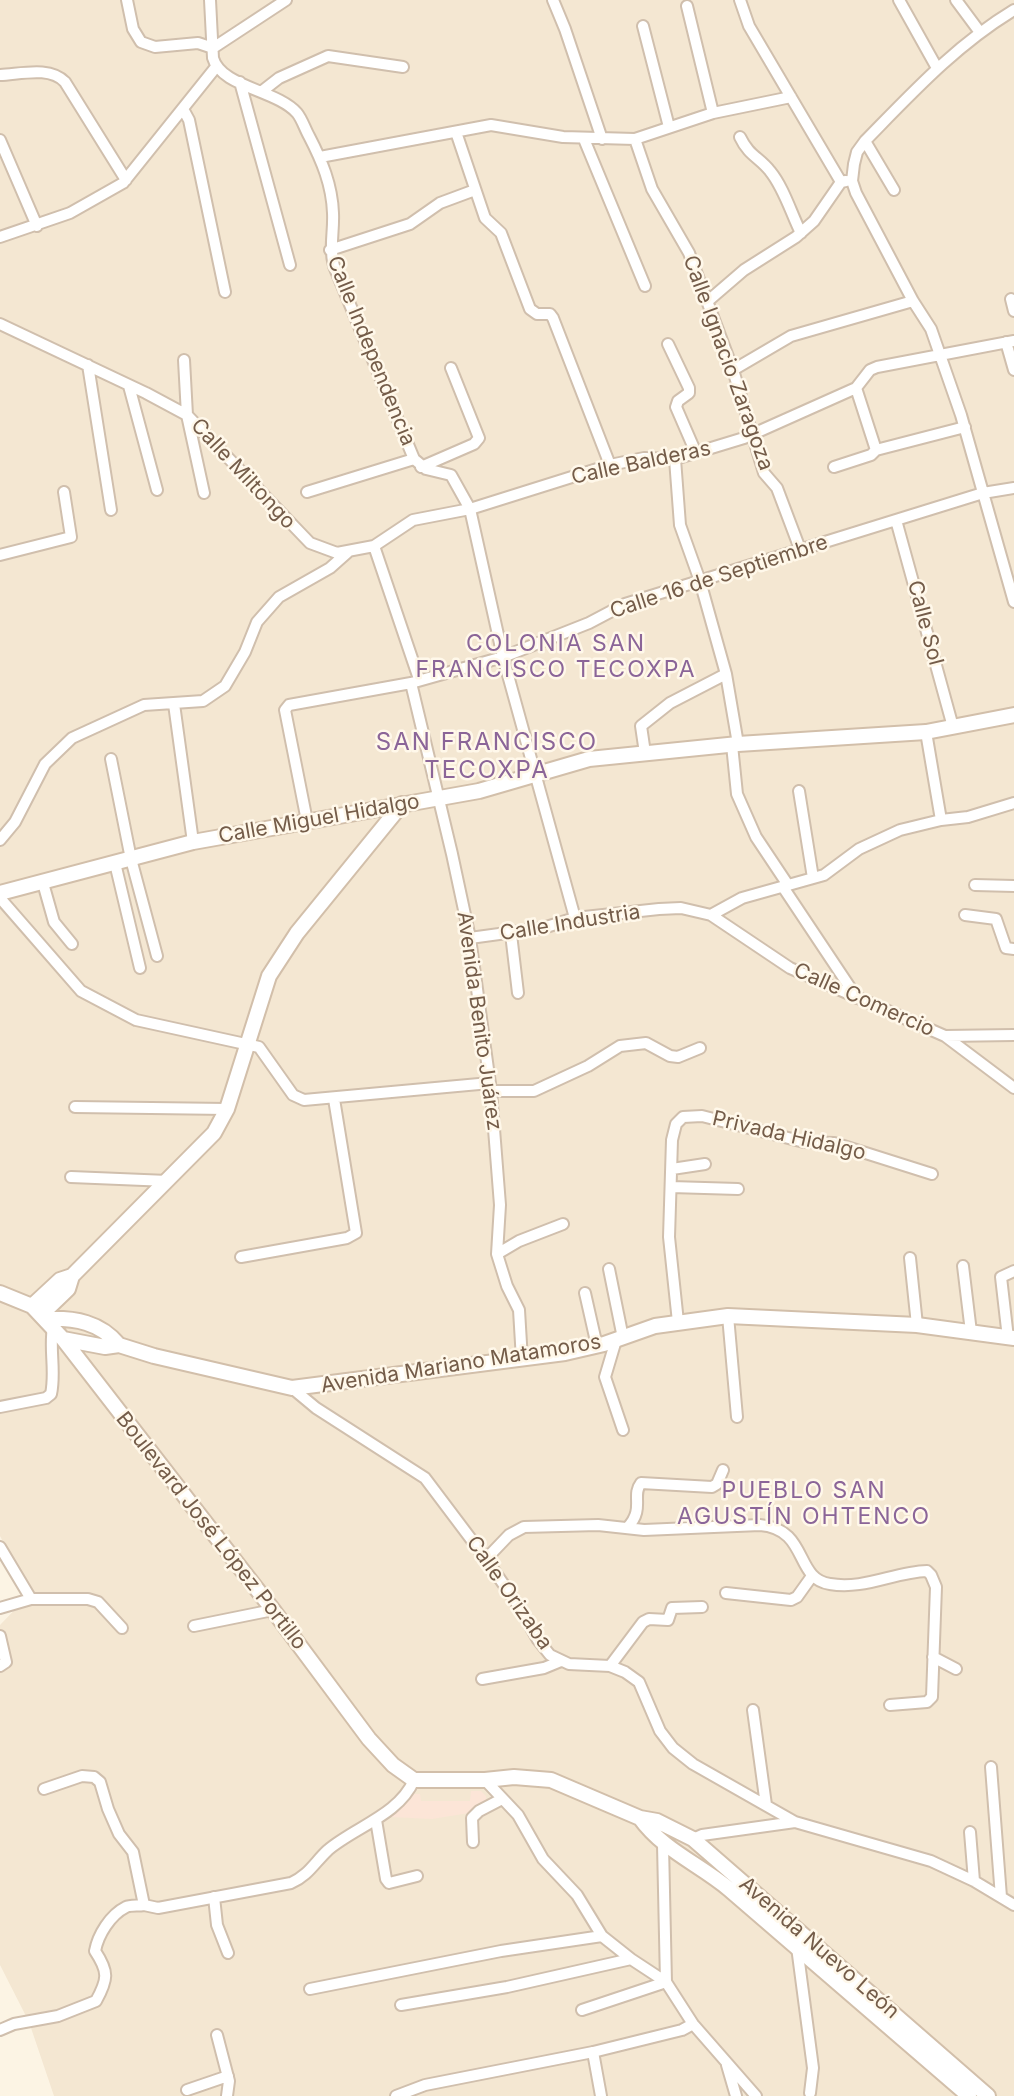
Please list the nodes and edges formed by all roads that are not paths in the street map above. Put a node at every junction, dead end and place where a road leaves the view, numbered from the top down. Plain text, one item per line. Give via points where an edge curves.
1 (127, 0) edge
2 (210, 0) edge
3 (286, 0) edge
4 (553, 0) edge
5 (740, 0) edge
6 (899, 0) edge
7 (957, 0) edge
8 (687, 6) dead end
9 (1014, 10) edge
10 (643, 26) dead end
11 (979, 32) junction
12 (213, 48) junction
13 (216, 67) junction
14 (403, 67) dead end
15 (937, 68) junction
16 (0, 75) edge
17 (240, 82) junction
18 (261, 92) junction
19 (791, 97) junction
20 (183, 108) junction
21 (713, 113) junction
22 (669, 127) junction
23 (456, 132) junction
24 (740, 137) dead end
25 (584, 139) junction
26 (602, 139) junction
27 (635, 139) junction
28 (0, 140) edge
29 (865, 141) junction
30 (320, 157) junction
31 (126, 180) junction
32 (846, 181) junction
33 (475, 190) junction
34 (894, 190) dead end
35 (37, 226) junction
36 (800, 233) junction
37 (0, 237) edge
38 (330, 250) junction
39 (290, 265) dead end
40 (645, 286) dead end
41 (225, 292) dead end
42 (1011, 299) dead end
43 (913, 300) junction
44 (708, 301) junction
45 (1014, 311) edge
46 (0, 324) edge
47 (1010, 341) edge
48 (668, 344) dead end
49 (941, 356) junction
50 (184, 360) dead end
51 (88, 365) junction
52 (451, 368) dead end
53 (733, 370) junction
54 (1014, 370) edge
55 (129, 386) junction
56 (856, 388) junction
57 (187, 415) junction
58 (965, 427) junction
59 (752, 433) junction
60 (876, 450) junction
61 (696, 453) junction
62 (675, 459) junction
63 (418, 463) junction
64 (610, 465) junction
65 (834, 467) dead end
66 (1014, 488) edge
67 (157, 490) dead end
68 (64, 492) dead end
69 (307, 492) dead end
70 (204, 493) dead end
71 (983, 493) junction
72 (470, 509) junction
73 (111, 510) dead end
74 (896, 520) junction
75 (374, 546) junction
76 (800, 550) junction
77 (348, 552) junction
78 (0, 555) edge
79 (700, 581) junction
80 (1014, 602) edge
81 (503, 657) junction
82 (726, 674) junction
83 (415, 681) junction
84 (174, 704) junction
85 (1014, 715) edge
86 (953, 727) junction
87 (926, 732) junction
88 (735, 745) junction
89 (645, 753) junction
90 (111, 759) dead end
91 (536, 774) junction
92 (799, 791) dead end
93 (439, 797) junction
94 (1014, 803) edge
95 (402, 804) junction
96 (941, 820) junction
97 (307, 821) junction
98 (0, 840) edge
99 (193, 842) junction
100 (131, 859) junction
101 (115, 863) junction
102 (813, 878) junction
103 (43, 883) junction
104 (975, 885) dead end
105 (785, 886) junction
106 (1014, 886) edge
107 (0, 896) edge
108 (711, 915) junction
109 (965, 915) dead end
110 (575, 918) junction
111 (511, 933) junction
112 (470, 938) junction
113 (72, 944) dead end
114 (1014, 949) edge
115 (157, 956) dead end
116 (141, 968) dead end
117 (518, 993) dead end
118 (857, 998) junction
119 (1014, 1035) edge
120 (945, 1036) junction
121 (248, 1044) junction
122 (700, 1048) dead end
123 (491, 1087) junction
124 (1014, 1088) edge
125 (334, 1099) junction
126 (75, 1107) dead end
127 (227, 1108) junction
128 (705, 1164) dead end
129 (672, 1169) junction
130 (932, 1174) dead end
131 (71, 1177) dead end
132 (168, 1181) junction
133 (671, 1187) junction
134 (738, 1189) dead end
135 (563, 1224) dead end
136 (497, 1254) junction
137 (241, 1257) dead end
138 (910, 1258) dead end
139 (963, 1266) dead end
140 (609, 1269) dead end
141 (1008, 1273) edge
142 (0, 1293) edge
143 (585, 1293) dead end
144 (727, 1316) junction
145 (44, 1317) junction
146 (678, 1322) junction
147 (917, 1325) junction
148 (971, 1332) junction
149 (1011, 1338) edge
150 (63, 1339) junction
151 (619, 1339) junction
152 (119, 1345) junction
153 (597, 1346) junction
154 (522, 1360) junction
155 (292, 1388) junction
156 (0, 1407) edge
157 (737, 1417) dead end
158 (624, 1430) dead end
159 (723, 1470) dead end
160 (628, 1527) junction
161 (0, 1547) edge
162 (486, 1559) junction
163 (812, 1576) junction
164 (726, 1593) dead end
165 (31, 1598) junction
166 (702, 1606) dead end
167 (0, 1608) edge
168 (273, 1611) junction
169 (194, 1626) dead end
170 (122, 1628) dead end
171 (0, 1636) edge
172 (933, 1657) junction
173 (561, 1661) junction
174 (0, 1666) edge
175 (610, 1667) junction
176 (956, 1669) dead end
177 (482, 1679) dead end
178 (890, 1705) dead end
179 (753, 1710) dead end
180 (991, 1767) dead end
181 (414, 1780) junction
182 (485, 1780) junction
183 (44, 1789) dead end
184 (502, 1799) junction
185 (765, 1805) junction
186 (640, 1818) junction
187 (376, 1819) junction
188 (794, 1822) junction
189 (674, 1828) junction
190 (971, 1832) dead end
191 (693, 1839) junction
192 (473, 1842) dead end
193 (663, 1844) junction
194 (680, 1856) junction
195 (417, 1876) dead end
196 (974, 1881) junction
197 (214, 1897) junction
198 (1002, 1897) junction
199 (144, 1905) junction
200 (1014, 1905) edge
201 (602, 1936) junction
202 (797, 1947) junction
203 (228, 1954) dead end
204 (631, 1959) junction
205 (836, 1972) junction
206 (666, 1982) junction
207 (310, 1989) dead end
208 (401, 2004) dead end
209 (582, 2010) dead end
210 (693, 2024) junction
211 (0, 2030) edge
212 (216, 2035) dead end
213 (593, 2052) junction
214 (726, 2063) junction
215 (942, 2065) junction
216 (228, 2076) junction
217 (187, 2090) dead end
218 (810, 2093) dead end
219 (228, 2096) edge
220 (396, 2096) edge
221 (601, 2096) edge
222 (736, 2096) edge
223 (756, 2096) edge
224 (969, 2096) edge
225 (988, 2096) edge

1 - 12 street via 141,42 155,47 198,43
2 - 12 street
3 - 12 street
4 - 26 street
5 - 19 street via 749,26
6 - 15 street
7 - 11 street
8 - 21 street
9 - 11 street
10 - 22 street
11 - 15 street
12 - 13 street
13 - 17 street, Calle Independencia
13 - 20 street
14 - 18 street via 328,56 279,78
15 - 29 street
16 - 31 street via 59,76
17 - 18 street, Calle Independencia
17 - 39 street
18 - 30 street, Calle Independencia via 295,111
19 - 21 street
19 - 32 street
20 - 31 street
20 - 41 street
21 - 22 street
22 - 27 street
23 - 25 street via 491,125
23 - 30 street
23 - 33 street
24 - 36 street via 746,150 774,177
25 - 26 street
25 - 40 street
26 - 27 street
27 - 44 street, Calle Ignacio Zaragoza via 652,189 683,241
28 - 35 street
29 - 32 street
29 - 34 street
30 - 38 street, Calle Independencia via 332,195
31 - 35 street via 70,213
32 - 36 street
32 - 43 street
33 - 38 street via 440,203 410,223
33 - 64 street via 485,218 501,233 530,309 553,318
35 - 37 street
36 - 44 street
38 - 63 street, Calle Independencia via 338,279
42 - 45 street
43 - 49 street
43 - 53 street via 791,336
44 - 53 street, Calle Ignacio Zaragoza
46 - 51 street, Calle Miltongo
47 - 49 street, Calle Balderas
47 - 54 street
48 - 61 street via 688,388 689,393 676,407
49 - 56 street, Calle Balderas via 877,367
49 - 58 street
50 - 57 street
51 - 55 street, Calle Miltongo
51 - 73 street
52 - 63 street via 479,438 474,444
53 - 59 street, Calle Ignacio Zaragoza
55 - 57 street, Calle Miltongo
55 - 67 street
56 - 59 street, Calle Balderas
56 - 60 street
57 - 70 street
57 - 77 street, Calle Miltongo via 310,543
58 - 60 street
58 - 71 street
59 - 61 street, Calle Balderas
59 - 76 street, Calle Ignacio Zaragoza via 764,472 777,488
60 - 65 street
61 - 62 street, Calle Balderas
62 - 64 street, Calle Balderas via 644,458
62 - 79 street via 680,525
63 - 69 street
63 - 72 street, Calle Independencia via 451,475
64 - 72 street, Calle Balderas
66 - 71 street, Calle 16 de Septiembre
68 - 78 street via 71,537
71 - 74 street, Calle 16 de Septiembre
71 - 80 street
72 - 75 street, Calle Balderas via 412,520
72 - 81 street, Calle Independencia
74 - 76 street, Calle 16 de Septiembre
74 - 86 street, Calle Sol
75 - 77 street, Calle Miltongo
75 - 83 street, Avenida Benito Juárez
76 - 79 street, Calle 16 de Septiembre
77 - 84 street via 330,568 279,597 257,622 225,686 203,701
79 - 81 street, Calle 16 de Septiembre via 625,604
79 - 82 street
81 - 83 street, Calle 16 de Septiembre
81 - 91 street, Calle Independencia
82 - 88 street
82 - 89 street via 670,703 641,726
83 - 93 street, Avenida Benito Juárez
83 - 97 street, Calle 16 de Septiembre via 294,703 285,710
84 - 98 street via 144,705 72,738 45,764 15,822
84 - 99 street
85 - 86 street, Calle Miguel Hidalgo
86 - 87 street, Calle Miguel Hidalgo
87 - 88 street, Calle Miguel Hidalgo
87 - 96 street
88 - 89 street, Calle Miguel Hidalgo
88 - 105 street via 737,794
89 - 91 street, Calle Miguel Hidalgo via 589,759
90 - 100 street
91 - 93 street, Calle Miguel Hidalgo
91 - 110 street, Calle Independencia
92 - 102 street
93 - 95 street, Calle Miguel Hidalgo
93 - 112 street, Avenida Benito Juárez
94 - 96 street
95 - 97 street, Calle Miguel Hidalgo
95 - 121 street via 297,933 269,976
96 - 102 street via 900,830
97 - 99 street, Calle Miguel Hidalgo
99 - 100 street, Calle Miguel Hidalgo
100 - 101 street, Calle Miguel Hidalgo
100 - 115 street
101 - 103 street, Calle Miguel Hidalgo
101 - 116 street
102 - 105 street
103 - 107 street, Calle Miguel Hidalgo
103 - 113 street via 54,922
104 - 106 street
105 - 108 street via 742,898
105 - 118 street
107 - 121 street via 81,991 136,1020
108 - 110 street, Calle Industria via 681,908
108 - 118 street, Calle Comercio via 790,968
109 - 114 street via 996,919 1006,948
110 - 111 street, Calle Industria
111 - 112 street, Calle Industria
111 - 117 street
112 - 123 street, Avenida Benito Juárez
118 - 120 street, Calle Comercio
119 - 120 street
120 - 124 street, Calle Comercio
121 - 125 street via 263,1050 293,1095 304,1100
121 - 127 street
122 - 123 street via 678,1057 646,1043 620,1046 534,1091
123 - 125 street
123 - 136 street, Avenida Benito Juárez via 500,1205
125 - 137 street via 356,1233
126 - 127 street
127 - 132 street via 214,1133
128 - 129 street
129 - 130 street, Privada Hidalgo via 676,1124 683,1117 702,1116 804,1142 834,1143
129 - 133 street, Privada Hidalgo
131 - 132 street
132 - 145 street via 72,1276 68,1289
133 - 134 street
133 - 146 street, Privada Hidalgo via 670,1262
135 - 136 street
136 - 154 street, Avenida Benito Juárez via 519,1310
138 - 147 street
139 - 148 street
140 - 151 street
141 - 149 street
142 - 145 street, Boulevard José López Portillo
143 - 153 street
144 - 146 street, Avenida Mariano Matamoros
144 - 147 street, Avenida Mariano Matamoros
144 - 157 street
145 - 150 street, Boulevard José López Portillo
145 - 152 street, Avenida Mariano Matamoros via 89,1322
145 - 156 street via 54,1367 51,1394
146 - 151 street, Avenida Mariano Matamoros
147 - 148 street, Avenida Mariano Matamoros
148 - 149 street, Avenida Mariano Matamoros
150 - 152 street, Avenida Mariano Matamoros
150 - 168 street, Boulevard José López Portillo
151 - 153 street, Avenida Mariano Matamoros
151 - 158 street via 605,1377
152 - 155 street, Avenida Mariano Matamoros
153 - 154 street, Avenida Mariano Matamoros
154 - 155 street, Avenida Mariano Matamoros
155 - 162 street, Calle Orizaba via 425,1478
159 - 160 street via 712,1487 641,1483 638,1511
160 - 162 street via 524,1527 509,1535
160 - 163 street via 770,1526 786,1533
161 - 165 street
162 - 173 street, Calle Orizaba via 543,1648
163 - 164 street via 791,1601
163 - 172 street via 831,1585 868,1584 927,1571 936,1587
165 - 167 street
165 - 170 street via 98,1602
166 - 175 street via 672,1608 668,1620 643,1622
168 - 169 street
168 - 181 street, Boulevard José López Portillo via 369,1739
171 - 174 street via 6,1662
172 - 176 street
172 - 178 street via 931,1700
173 - 175 street, Calle Orizaba
173 - 177 street
175 - 185 street, Calle Orizaba via 639,1682 660,1731 673,1748
179 - 185 street
180 - 198 street
181 - 182 street, Avenida Nuevo León
181 - 187 street
182 - 184 street
182 - 186 street, Avenida Nuevo León via 551,1780
183 - 199 street via 82,1776 100,1782 119,1834 133,1852
184 - 192 street via 472,1818
184 - 201 street via 518,1815 543,1859 577,1895
185 - 188 street, Calle Orizaba
186 - 189 street, Avenida Nuevo León
186 - 193 street, Avenida Nuevo León
187 - 195 street via 386,1879 394,1883
187 - 197 street via 327,1851 303,1878
188 - 191 street, Calle Orizaba
188 - 196 street, Calle Orizaba via 931,1861
189 - 191 street, Avenida Nuevo León
189 - 193 street via 663,1836
190 - 196 street
191 - 194 street via 693,1851
191 - 205 street, Avenida Nuevo León
193 - 194 street, Avenida Nuevo León
193 - 206 street
194 - 202 street, Avenida Nuevo León via 711,1874
196 - 198 street, Calle Orizaba
197 - 199 street via 158,1908
197 - 203 street via 217,1925
198 - 200 street, Calle Orizaba
199 - 211 street via 127,1906 97,1940 95,1951 105,1966 104,1985 96,2001
201 - 204 street
201 - 207 street
202 - 205 street, Avenida Nuevo León
202 - 218 street via 813,2068
204 - 206 street
204 - 208 street via 507,1987
205 - 215 street, Avenida Nuevo León
206 - 209 street
206 - 210 street
210 - 213 street
210 - 214 street
212 - 216 street
213 - 220 street via 483,2072
213 - 221 street
214 - 222 street
214 - 223 street
215 - 224 street, Avenida Nuevo León
215 - 225 street, Avenida Nuevo León
216 - 217 street
216 - 219 street

